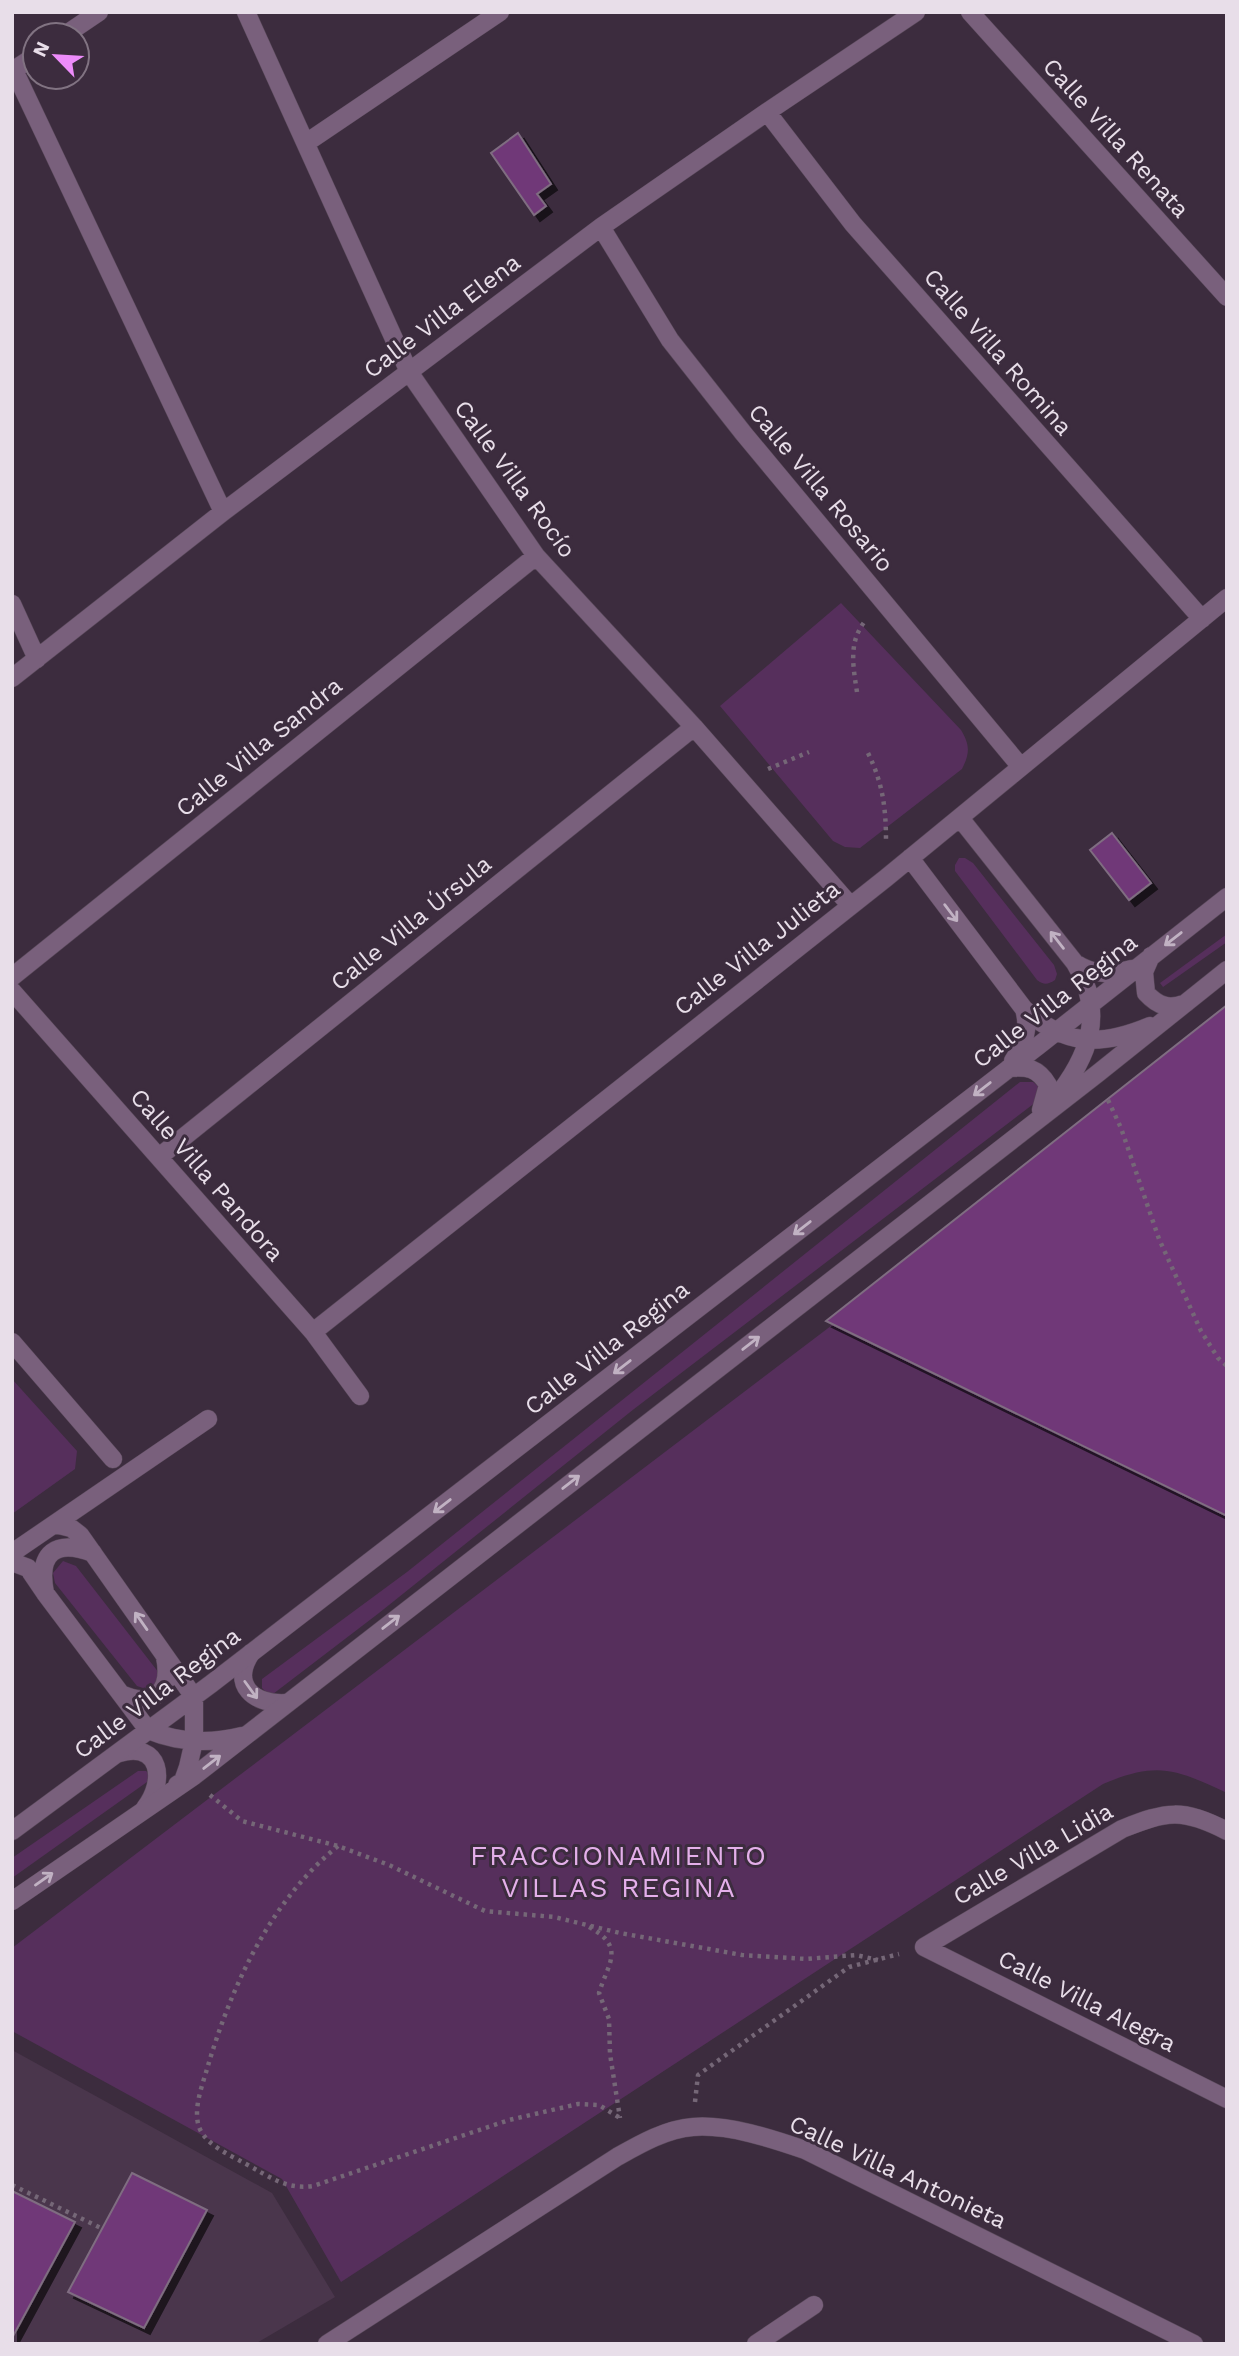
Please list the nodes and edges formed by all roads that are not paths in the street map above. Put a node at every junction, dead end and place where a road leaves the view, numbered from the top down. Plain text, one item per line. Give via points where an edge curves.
1 (246, 12) edge
2 (500, 12) edge
3 (916, 12) edge
4 (970, 12) edge
5 (13, 71) edge
6 (767, 111) junction
7 (306, 143) junction
8 (601, 227) junction
9 (1227, 297) edge
10 (409, 372) junction
11 (223, 512) junction
12 (536, 556) junction
13 (1227, 598) edge
14 (12, 604) edge
15 (1202, 619) junction
16 (37, 659) junction
17 (12, 678) edge
18 (694, 727) junction
19 (1021, 767) junction
20 (960, 818) junction
21 (910, 858) junction
22 (1227, 897) edge
23 (850, 905) junction
24 (1151, 956) junction
25 (1075, 963) junction
26 (1135, 968) junction
27 (1227, 970) edge
28 (12, 977) edge
29 (12, 991) edge
30 (1187, 1002) junction
31 (1091, 1003) junction
32 (1024, 1009) junction
33 (1172, 1015) junction
34 (1055, 1032) junction
35 (1088, 1040) junction
36 (1009, 1068) junction
37 (1033, 1124) junction
38 (159, 1157) junction
39 (313, 1332) junction
40 (12, 1342) edge
41 (360, 1396) dead end
42 (208, 1419) dead end
43 (113, 1459) junction
44 (140, 1465) junction
45 (94, 1496) junction
46 (55, 1524) junction
47 (80, 1535) junction
48 (28, 1543) junction
49 (12, 1553) edge
50 (93, 1553) junction
51 (20, 1564) edge
52 (45, 1593) junction
53 (251, 1653) junction
54 (165, 1656) junction
55 (182, 1679) junction
56 (211, 1685) junction
57 (121, 1694) junction
58 (194, 1697) junction
59 (286, 1703) junction
60 (143, 1723) junction
61 (245, 1735) junction
62 (194, 1741) junction
63 (125, 1748) junction
64 (172, 1790) junction
65 (145, 1808) junction
66 (12, 1831) edge
67 (1227, 1831) edge
68 (12, 1901) edge
69 (950, 1932) junction
70 (924, 1947) joint
71 (953, 1961) junction
72 (1227, 2099) edge
73 (814, 2305) dead end
74 (327, 2344) edge
75 (756, 2344) edge
76 (1194, 2344) edge

1 - 7 street, Calle Villa Rocío
2 - 7 street
3 - 6 street, Calle Villa Elena
4 - 9 street, Calle Villa Renata
5 - 11 street
6 - 8 street, Calle Villa Elena
6 - 15 street, Calle Villa Romina via 853,224
7 - 10 street, Calle Villa Rocío
8 - 10 street, Calle Villa Elena
8 - 19 street, Calle Villa Rosario via 670,340
10 - 11 street, Calle Villa Elena
10 - 12 street, Calle Villa Rocío
11 - 16 street, Calle Villa Elena
12 - 18 street, Calle Villa Rocío
12 - 28 street, Calle Villa Sandra
13 - 15 street, Calle Villa Julieta
14 - 16 street
15 - 19 street, Calle Villa Julieta
16 - 17 street, Calle Villa Elena
18 - 23 street, Calle Villa Rocío
18 - 38 street, Calle Villa Úrsula
19 - 20 street, Calle Villa Julieta
20 - 21 street, Calle Villa Julieta
25 -> 20 street
21 - 23 street, Calle Villa Julieta
21 -> 32 street
22 -> 24 street, Calle Villa Regina
23 - 39 street, Calle Villa Julieta
24 - 26 street, Calle Villa Regina
24 - 30 street via 1144,972 1146,993 1161,1006
25 - 26 street via 1099,973
25 - 31 street
26 - 31 street, Calle Villa Regina
27 - 30 street
29 - 38 street, Calle Villa Pandora
30 - 33 street
31 - 34 street, Calle Villa Regina
31 - 35 street
32 - 34 street
32 - 36 street via 1026,1035
33 - 35 street via 1124,1035
33 - 37 street
34 - 35 street
34 - 36 street, Calle Villa Regina
35 - 37 street via 1063,1088
36 - 37 street via 1033,1068 1048,1085 1043,1108
36 -> 53 street, Calle Villa Regina
59 -> 37 street
38 - 39 street, Calle Villa Pandora
39 - 41 street, Calle Villa Pandora
40 - 43 street
42 - 44 street
43 - 44 street
43 - 45 street via 109,1457 106,1479
44 - 45 street
45 - 46 street
45 - 47 street via 81,1516
46 - 47 street
46 - 48 street
47 - 50 street
48 - 49 street
48 - 51 street
50 - 52 street via 63,1546 52,1551 43,1570
54 -> 50 street
51 - 52 street
52 - 57 street
53 - 56 street, Calle Villa Regina
53 -> 59 street via 244,1672 250,1693 258,1700
54 - 55 street
54 - 57 street via 168,1674 160,1693 150,1699
55 - 56 street
55 - 58 street
56 - 58 street, Calle Villa Regina
57 - 60 street
58 - 60 street, Calle Villa Regina
58 - 62 street
59 - 61 street
60 - 62 street via 175,1740
60 - 63 street
61 - 62 street
64 -> 61 street
62 - 64 street via 183,1781
63 - 65 street via 150,1756 156,1767 156,1789
63 - 66 street, Calle Villa Regina
64 - 65 street
68 -> 65 street
67 - 69 street, Calle Villa Lidia via 1187,1814 1154,1817 1122,1829
69 - 70 street, Calle Villa Lidia
69 - 71 street via 945,1949
70 - 71 street, Calle Villa Alegra
71 - 72 street, Calle Villa Alegra
73 - 75 street
74 - 76 street, Calle Villa Antonieta via 617,2157 691,2127 754,2135 805,2150

